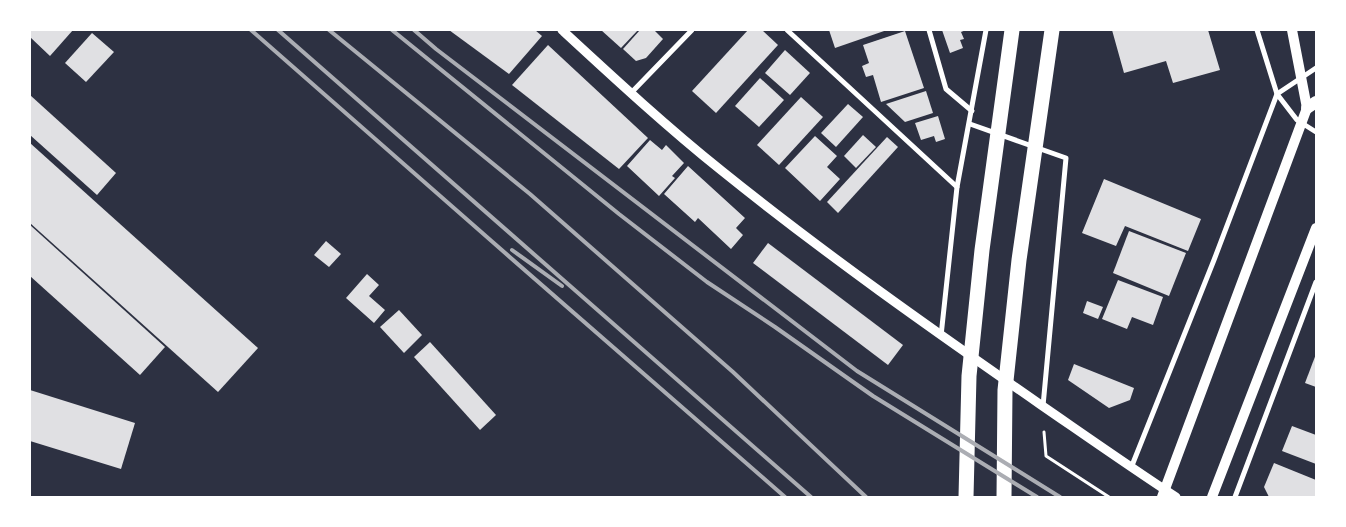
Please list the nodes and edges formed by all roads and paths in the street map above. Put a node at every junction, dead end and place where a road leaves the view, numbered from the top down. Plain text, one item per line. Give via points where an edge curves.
1 (562, 30) edge
2 (692, 30) edge
3 (787, 30) edge
4 (929, 30) edge
5 (986, 30) edge
6 (1012, 30) edge
7 (1052, 30) edge
8 (1257, 30) edge
9 (1292, 30) edge
10 (1316, 68) edge
11 (631, 93) junction
12 (1277, 94) junction
13 (1312, 105) edge
14 (972, 111) junction
15 (970, 124) junction
16 (1316, 132) edge
17 (957, 187) junction
18 (1316, 228) edge
19 (1316, 282) edge
20 (941, 336) junction
21 (1043, 406) junction
22 (1046, 456) dead end
23 (1131, 468) junction
24 (966, 497) edge
25 (1004, 497) edge
26 (1109, 497) edge
27 (1162, 497) edge
28 (1176, 497) edge
29 (1212, 497) edge
30 (1235, 497) edge

1 - 11 street
2 - 11 street
3 - 17 street
4 - 14 street via 946,89
5 - 14 street
6 - 24 highway via 968,376
7 - 25 highway via 1019,260 1005,390
8 - 12 street
9 - 13 main road
10 - 12 street
11 - 20 street via 721,171
12 - 16 street via 1298,120
12 - 23 street
13 - 27 main road
14 - 15 street
15 - 17 street
15 - 21 street via 1066,158
17 - 20 street
18 - 29 main road
19 - 30 street
20 - 21 street
21 - 23 street
22 - 26 path
23 - 28 street

